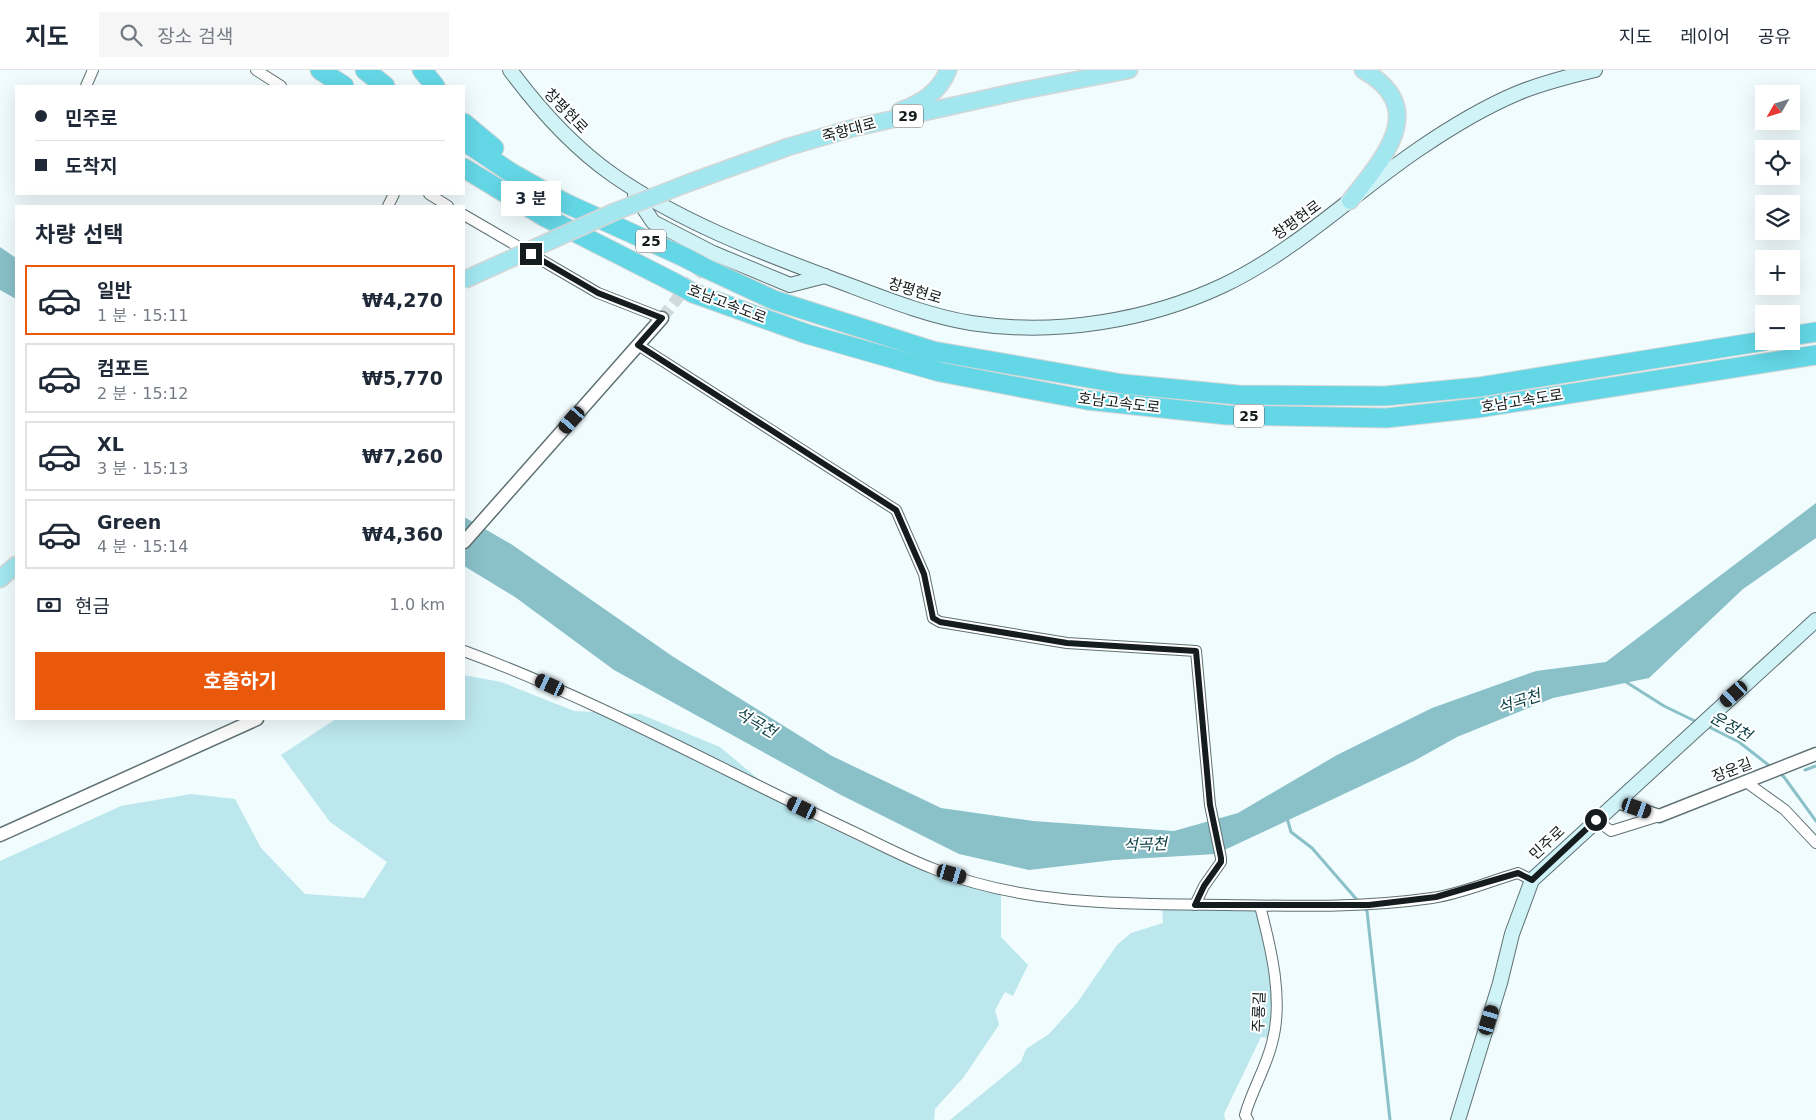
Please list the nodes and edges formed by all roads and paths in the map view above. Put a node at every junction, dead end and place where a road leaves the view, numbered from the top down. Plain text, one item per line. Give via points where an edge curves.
1 (93, 70) edge
2 (256, 70) edge
3 (320, 70) edge
4 (339, 70) edge
5 (365, 70) edge
6 (422, 70) edge
7 (510, 70) edge
8 (948, 70) edge
9 (1129, 70) edge
10 (1363, 70) edge
11 (1595, 70) edge
12 (86, 85) edge
13 (279, 85) edge
14 (342, 85) edge
15 (358, 85) edge
16 (384, 85) edge
17 (434, 85) edge
18 (465, 124) edge
19 (853, 128) junction
20 (465, 142) edge
21 (465, 169) edge
22 (627, 184) junction
23 (431, 195) edge
24 (1350, 201) junction
25 (446, 205) edge
26 (465, 216) edge
27 (615, 224) junction
28 (825, 276) junction
29 (465, 280) edge
30 (662, 318) joint
31 (1816, 332) edge
32 (1800, 335) edge
33 (1755, 342) edge
34 (638, 345) junction
35 (1816, 355) edge
36 (465, 541) edge
37 (15, 566) edge
38 (0, 579) edge
39 (1816, 620) edge
40 (465, 651) edge
41 (255, 720) edge
42 (1816, 754) edge
43 (1752, 780) junction
44 (1618, 802) junction
45 (1659, 816) junction
46 (1596, 820) junction
47 (0, 835) edge
48 (1816, 843) edge
49 (1532, 880) junction
50 (1195, 905) junction
51 (1260, 906) junction
52 (1245, 1118) edge
53 (1458, 1120) edge

1 - 12 street
2 - 13 street
3 - 14 highway
4 - 15 highway
5 - 16 highway
6 - 17 highway
7 - 22 main road, 창평현로 via 573,143
8 - 19 main road via 935,92 913,106
9 - 19 main road, 죽향대로 / 29
10 - 24 main road via 1377,78 1389,92 1396,108 1397,126 1392,144
11 - 24 main road, 창평현로 via 1520,92 1472,116 1416,151
18 - 27 highway via 510,161
19 - 29 main road, 죽향대로 / 29, bridge via 788,147 692,182 605,216
20 - 27 highway, 호남고속도로 / 25 via 565,203
21 - 35 highway, 호남고속도로 / 25, bridge via 542,216 693,293 807,334 940,372 1086,400 1228,415 1386,418 1478,408
22 - 28 main road, 창평현로 via 684,218
22 - 28 main road via 653,222 713,253 790,285
23 - 25 street
24 - 28 main road, 창평현로 via 1263,264 1225,285 1172,306 1114,320 1064,326 972,323 936,315
26 - 30 street via 598,293
27 - 33 highway, 호남고속도로 / 25, bridge via 774,300 933,351 1123,384 1238,395 1384,396 1470,388
30 - 34 street
31 - 32 highway
34 - 36 street
34 - 50 street via 896,510 924,574 933,618 940,622 1067,643 1196,651 1212,814 1221,862
37 - 38 main road
39 - 44 main road, 민주로
40 - 50 street via 520,671 936,870 1000,888 1060,898
41 - 47 street
42 - 43 street, 장운길
43 - 45 street, 장운길
43 - 48 street
44 - 45 street
44 - 46 main road, 민주로
45 - 46 street, 장운길 via 1611,831
46 - 49 main road, 민주로
49 - 51 street via 1518,873 1436,897 1369,905
49 - 53 main road, 민주로 via 1512,934
50 - 51 street
51 - 52 street, 주룡길 via 1275,985 1276,1027

